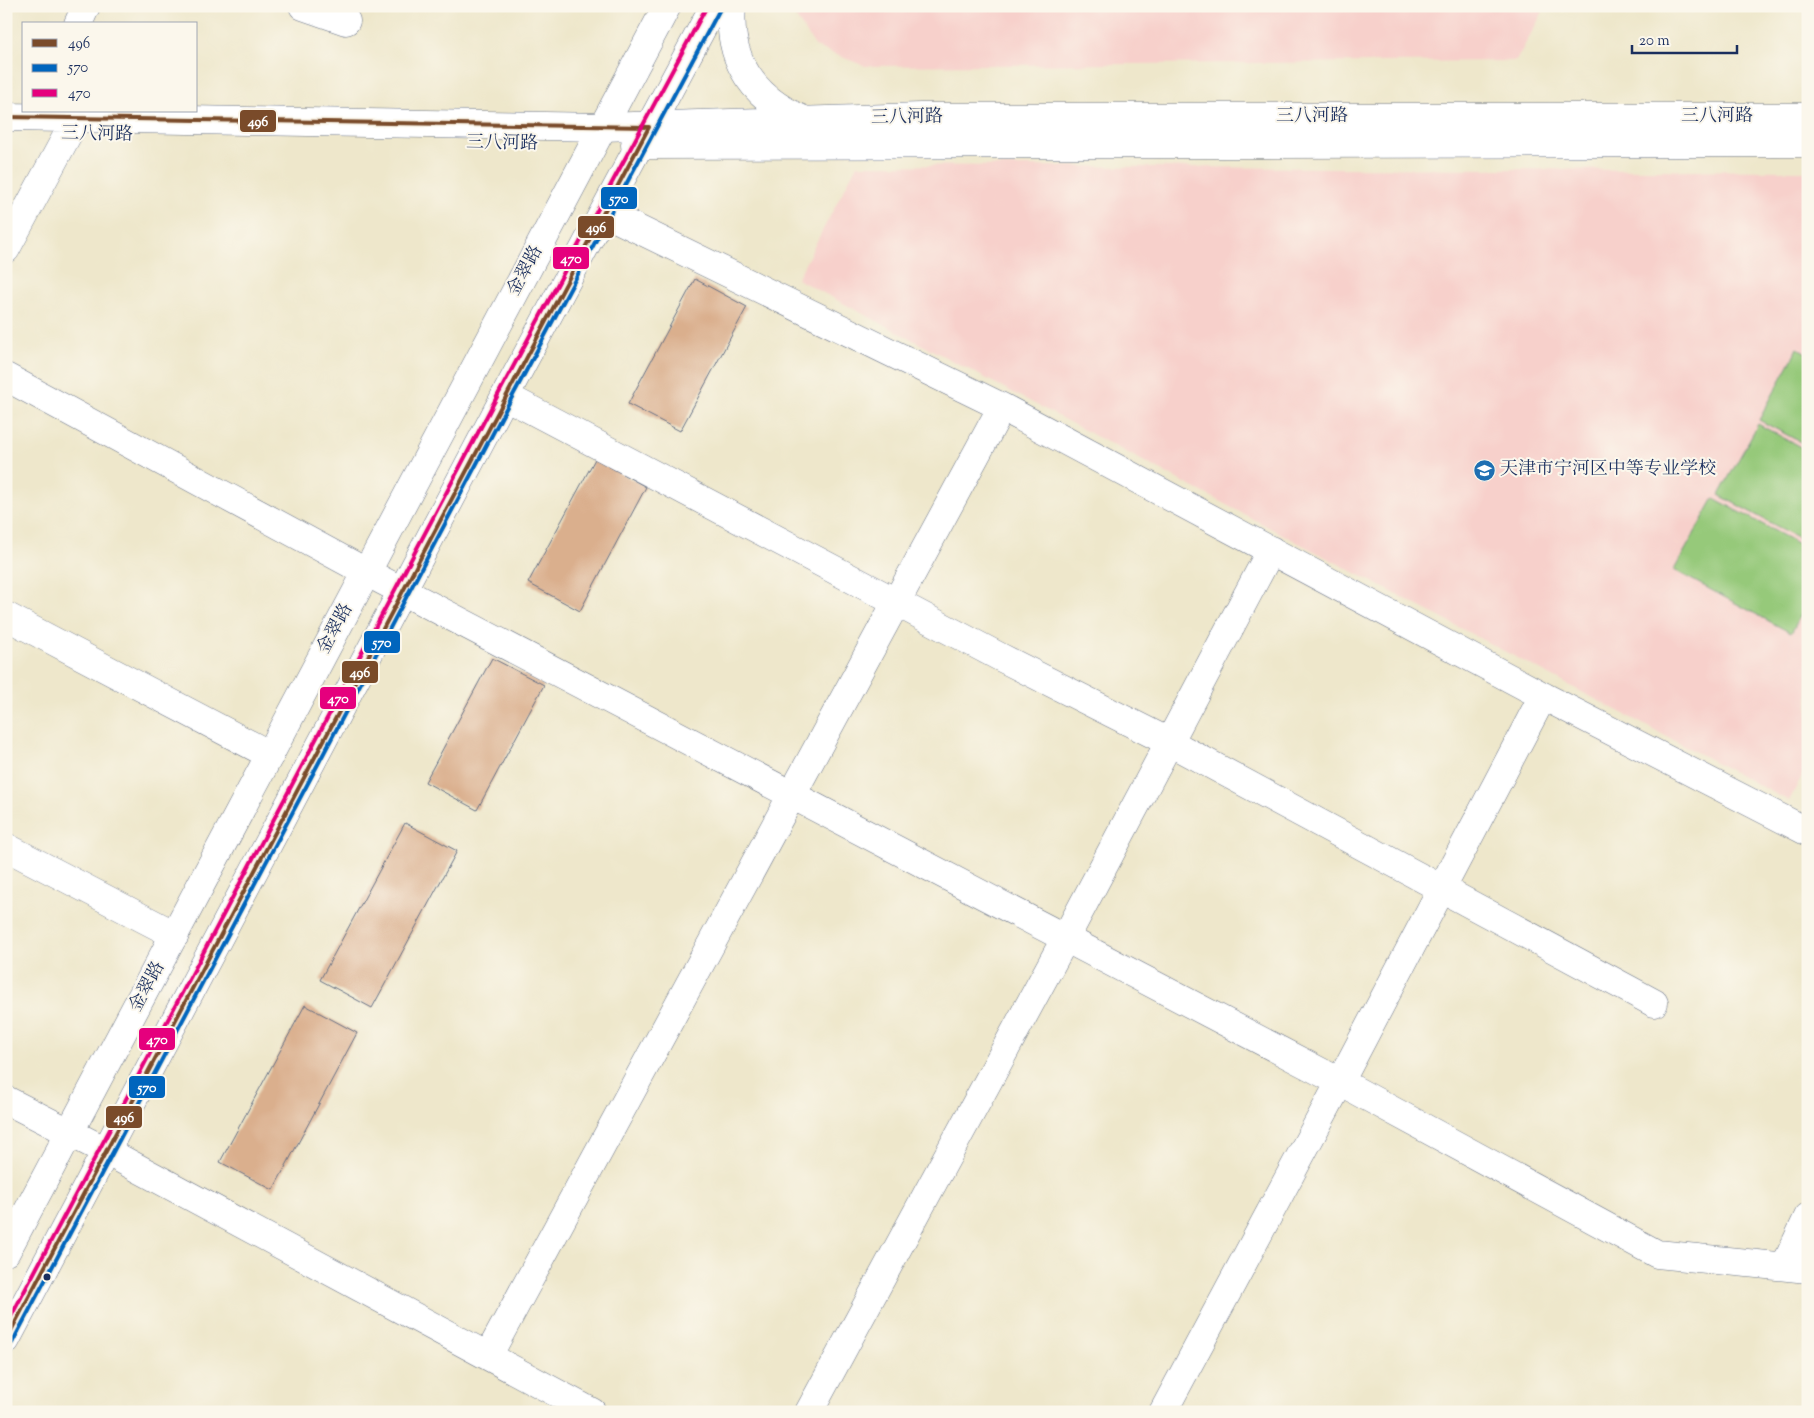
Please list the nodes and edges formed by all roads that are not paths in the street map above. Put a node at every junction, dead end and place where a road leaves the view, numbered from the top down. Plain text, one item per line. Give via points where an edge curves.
1 (86, 6) edge
2 (303, 6) edge
3 (667, 6) edge
4 (714, 6) edge
5 (732, 6) edge
6 (79, 22) edge
7 (346, 22) dead end
8 (35, 115) edge
9 (6, 117) edge
10 (1808, 118) edge
11 (807, 121) junction
12 (72, 127) junction
13 (6, 133) edge
14 (597, 136) junction
15 (645, 136) junction
16 (1808, 143) edge
17 (605, 213) junction
18 (6, 249) edge
19 (6, 378) edge
20 (505, 396) junction
21 (1002, 407) junction
22 (1271, 550) junction
23 (366, 572) junction
24 (402, 591) junction
25 (897, 602) junction
26 (6, 616) edge
27 (1543, 696) junction
28 (1169, 742) junction
29 (270, 755) junction
30 (792, 796) junction
31 (1808, 832) edge
32 (6, 847) edge
33 (1441, 890) junction
34 (175, 935) junction
35 (1065, 939) junction
36 (1654, 1003) dead end
37 (1340, 1082) junction
38 (6, 1100) edge
39 (71, 1134) junction
40 (106, 1151) junction
41 (1808, 1217) edge
42 (6, 1252) edge
43 (1796, 1268) edge
44 (6, 1340) edge
45 (488, 1356) junction
46 (592, 1412) edge
47 (809, 1412) edge
48 (1163, 1412) edge

1 - 6 street
2 - 7 street
3 - 14 street, 金翠路
4 - 15 street
5 - 11 street via 733,38 748,78 770,101
8 - 9 street, 三八河路
8 - 12 street, 三八河路
10 - 11 street, 三八河路 via 921,117
11 - 15 street, 三八河路
12 - 13 street, 三八河路
12 - 14 street, 三八河路
12 - 18 street
14 - 15 street, 三八河路
14 - 23 street, 金翠路
15 - 16 street, 三八河路
15 - 17 street
17 - 20 street
17 - 21 street
19 - 23 street
20 - 24 street
20 - 25 street
21 - 22 street
21 - 25 street
22 - 27 street
22 - 28 street
23 - 24 street
23 - 29 street, 金翠路
24 - 30 street
24 - 40 street
25 - 28 street
25 - 30 street
26 - 29 street
27 - 31 street
27 - 33 street
28 - 33 street
28 - 35 street
29 - 34 street, 金翠路
30 - 35 street
30 - 45 street
32 - 34 street
33 - 36 street
33 - 37 street
34 - 39 street, 金翠路
35 - 37 street
35 - 47 street
37 - 43 street via 1657,1254
37 - 48 street
38 - 39 street
39 - 40 street
39 - 42 street, 金翠路
40 - 44 street
40 - 45 street
41 - 43 street
45 - 46 street

